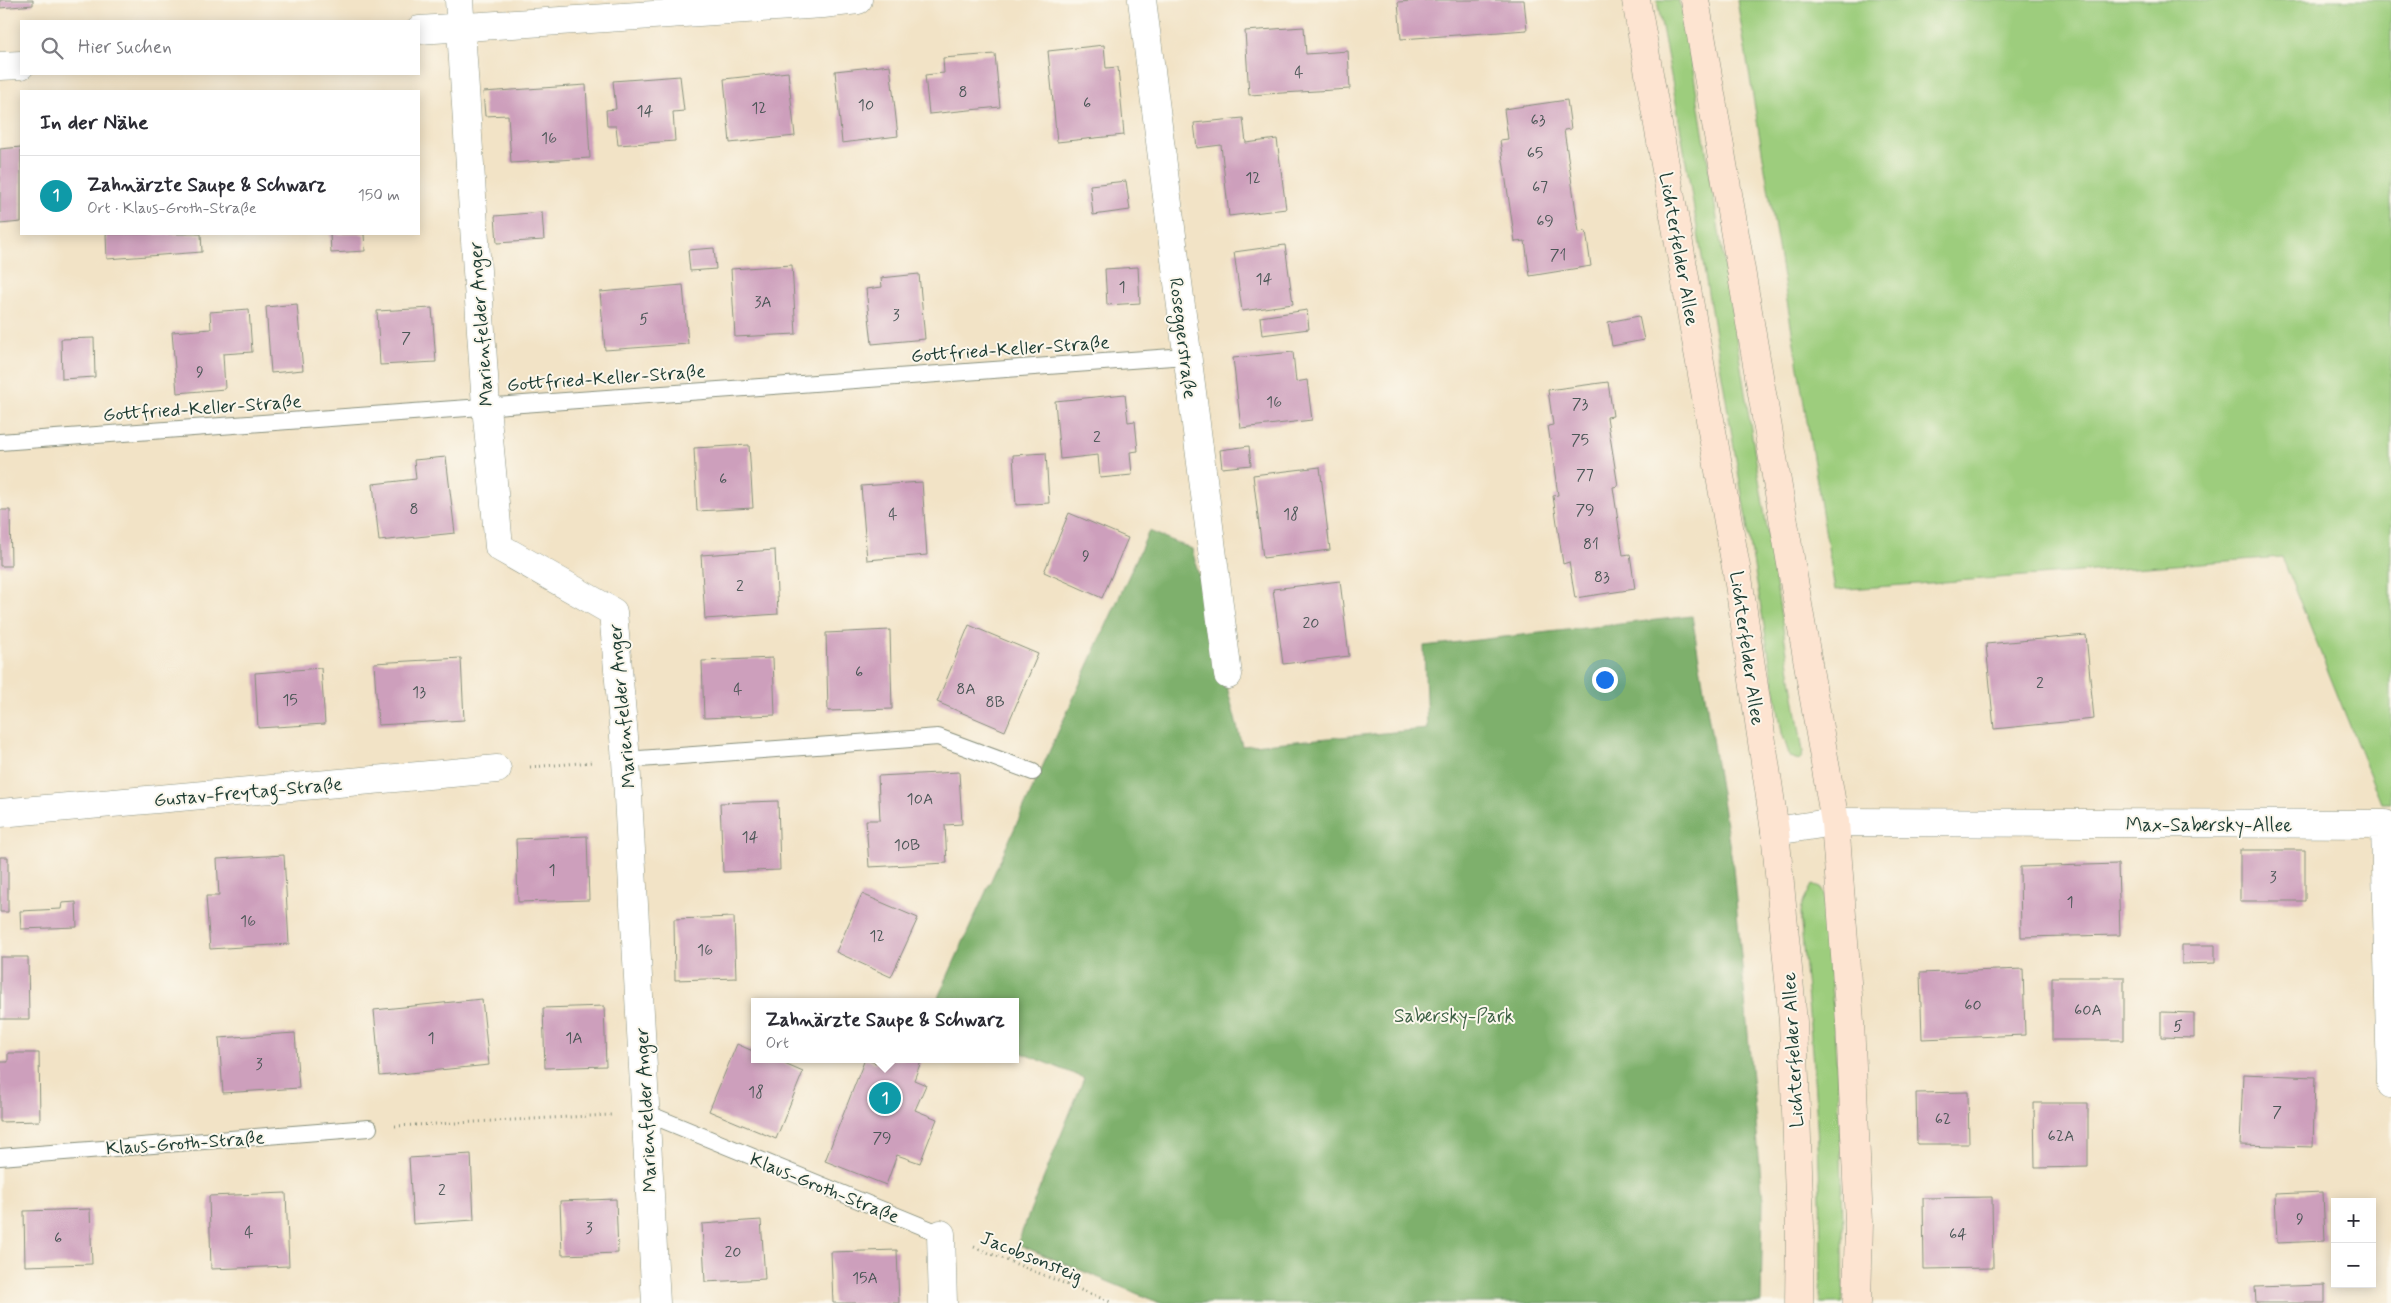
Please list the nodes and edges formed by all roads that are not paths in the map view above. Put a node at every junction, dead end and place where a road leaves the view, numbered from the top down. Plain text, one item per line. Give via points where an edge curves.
1 (858, 0) edge
2 (1142, 0) edge
3 (1636, 0) edge
4 (1695, 0) edge
5 (823, 2) edge
6 (460, 13) edge
7 (420, 30) edge
8 (20, 64) edge
9 (0, 66) edge
10 (1186, 356) junction
11 (486, 406) junction
12 (0, 442) edge
13 (1228, 675) dead end
14 (626, 760) junction
15 (497, 769) road end
16 (1033, 772) dead end
17 (0, 813) edge
18 (1835, 822) junction
19 (1775, 831) junction
20 (2390, 1004) edge
21 (2391, 1084) edge
22 (646, 1113) junction
23 (370, 1128) road end
24 (0, 1157) edge
25 (940, 1234) joint
26 (656, 1303) edge
27 (942, 1303) edge
28 (1799, 1303) edge
29 (1857, 1303) edge

1 - 5 street
2 - 10 street, Roseggerstraße
3 - 19 main road, Lichterfelder Allee via 1739,584
4 - 18 main road
5 - 6 street
6 - 7 street
6 - 11 street, Marienfelder Anger
8 - 9 street
10 - 11 lane, Gottfried-Keller-Straße
10 - 13 street, Roseggerstraße
11 - 12 lane, Gottfried-Keller-Straße
11 - 14 street, Marienfelder Anger via 499,547 614,612
14 - 16 lane via 938,737
14 - 22 street, Marienfelder Anger
15 - 17 street, Gustav-Freytag-Straße
18 - 19 street, Max-Sabersky-Allee
18 - 20 street, Max-Sabersky-Allee via 2385,824
18 - 29 main road via 1850,1022 1859,1223
19 - 28 main road, Lichterfelder Allee via 1794,1022
20 - 21 street, Max-Sabersky-Allee
22 - 25 lane, Klaus-Groth-Straße
22 - 26 street, Marienfelder Anger
23 - 24 lane, Klaus-Groth-Straße
25 - 27 street

